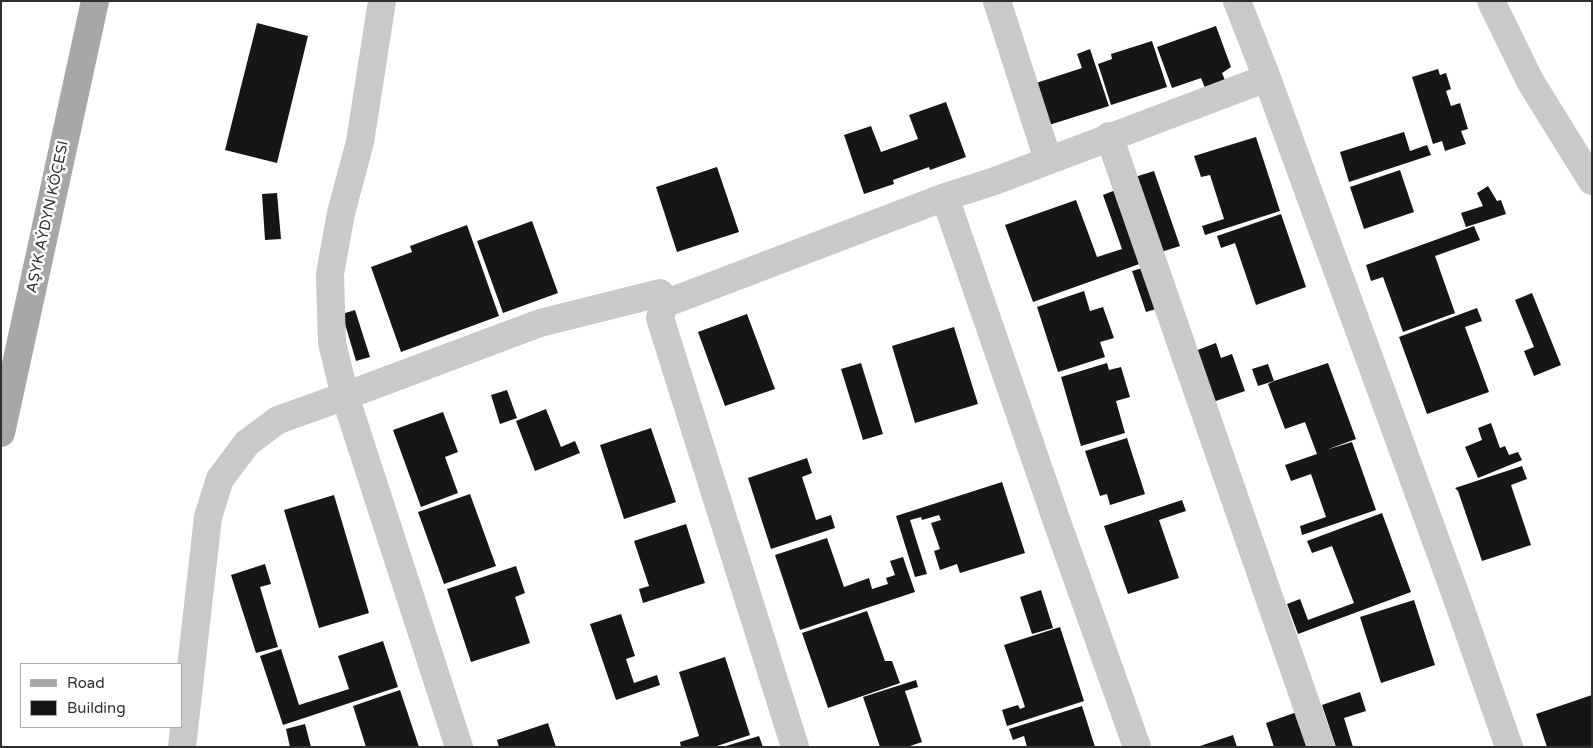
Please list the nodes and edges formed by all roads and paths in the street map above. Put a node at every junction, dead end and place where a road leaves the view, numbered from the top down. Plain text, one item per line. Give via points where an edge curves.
1 (95, 1) edge
2 (382, 1) edge
3 (997, 1) edge
4 (1237, 1) edge
5 (1491, 1) edge
6 (1267, 78) junction
7 (1109, 136) junction
8 (1048, 160) junction
9 (1592, 180) edge
10 (946, 196) junction
11 (664, 304) junction
12 (345, 396) junction
13 (1, 433) edge
14 (182, 747) edge
15 (459, 747) edge
16 (795, 747) edge
17 (1137, 747) edge
18 (1321, 747) edge
19 (1509, 747) edge

1 - 13 main road, AŞYK AÝDYN KÖÇESI
2 - 12 street via 360,142 341,213 330,274 332,343
3 - 8 street
4 - 6 street
5 - 9 street via 1530,81
6 - 7 street
6 - 19 street
7 - 8 street
7 - 18 street
8 - 10 street
10 - 11 street
10 - 17 street
11 - 12 street via 660,293 540,323
11 - 16 street via 660,318
12 - 14 street via 278,420 247,443 220,479 208,517
12 - 15 street

